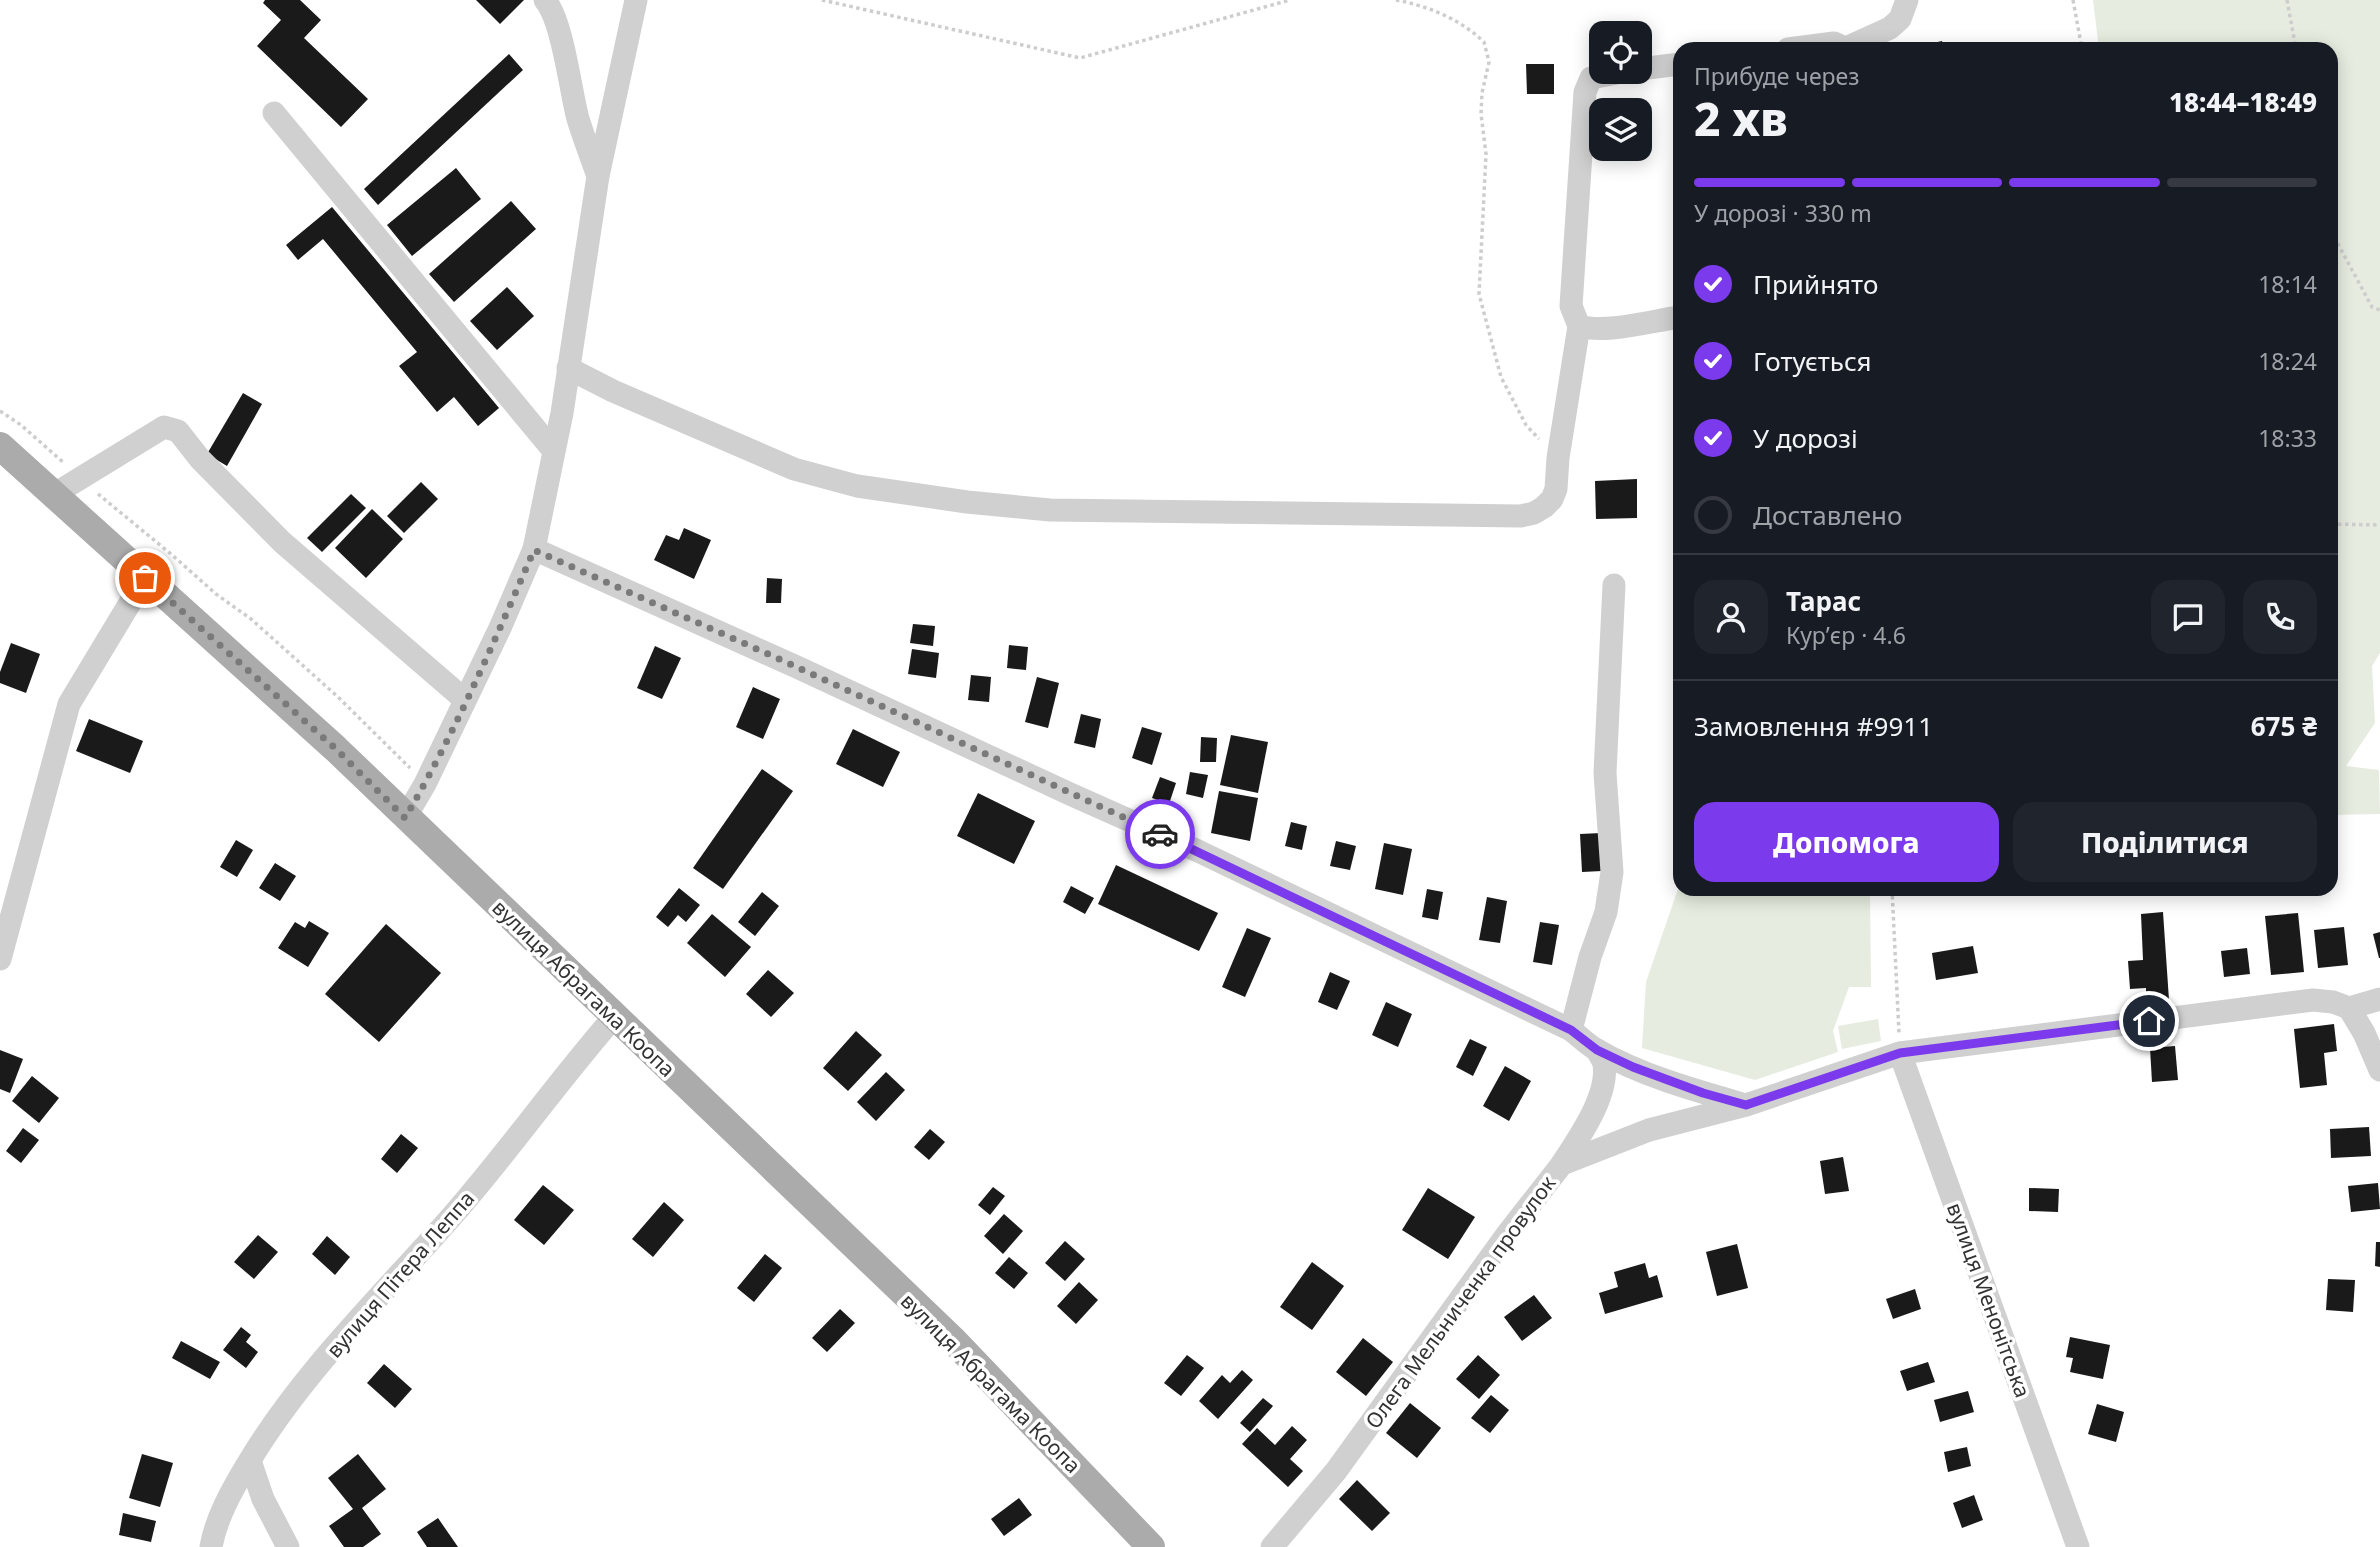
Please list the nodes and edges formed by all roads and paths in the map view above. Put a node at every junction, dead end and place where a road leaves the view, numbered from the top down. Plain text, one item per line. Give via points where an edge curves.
1 (545, 0) edge
2 (636, 0) edge
3 (822, 0) edge
4 (1290, 0) edge
5 (1396, 0) edge
6 (1907, 0) edge
7 (2073, 0) edge
8 (2287, 0) edge
9 (1859, 42) edge
10 (2081, 42) edge
11 (2295, 42) edge
12 (1673, 65) edge
13 (1652, 68) edge
14 (1589, 83) edge
15 (274, 113) dead end
16 (598, 176) junction
17 (2338, 244) edge
18 (2380, 310) edge
19 (1673, 318) edge
20 (1578, 326) junction
21 (568, 368) junction
22 (0, 411) edge
23 (0, 446) edge
24 (553, 450) junction
25 (1558, 458) junction
26 (81, 478) junction
27 (53, 495) junction
28 (2338, 524) edge
29 (2380, 525) edge
30 (534, 550) junction
31 (145, 578) junction
32 (1614, 585) dead end
33 (465, 700) junction
34 (425, 784) junction
35 (405, 818) junction
36 (1892, 896) edge
37 (0, 959) edge
38 (2380, 999) edge
39 (2349, 1008) junction
40 (614, 1017) junction
41 (1571, 1030) junction
42 (1597, 1050) junction
43 (1900, 1053) junction
44 (2380, 1070) edge
45 (1746, 1105) junction
46 (1562, 1164) junction
47 (250, 1461) junction
48 (211, 1547) edge
49 (288, 1547) edge
50 (1151, 1547) edge
51 (1272, 1547) edge
52 (2078, 1547) edge

1 - 16 street
2 - 16 street
3 - 4 path via 1080,58
5 - 25 path via 1443,15 1484,42 1489,62 1481,114 1486,154 1479,294 1500,377 1526,425
6 - 9 street via 1900,19 1890,28
7 - 10 path
8 - 11 path
12 - 13 street
14 - 20 street via 1572,306
15 - 24 street
16 - 21 street
17 - 18 path via 2372,307
19 - 20 street via 1597,329
20 - 25 street
21 - 24 street
21 - 25 street via 794,468 857,486 1050,510 1521,516 1534,513 1552,499
22 - 26 path
23 - 27 main road, вулиця Абрагама Коопа
24 - 30 street
26 - 27 street
26 - 33 street via 164,427 178,431 282,542
26 - 34 path via 215,594 251,619
27 - 31 main road, вулиця Абрагама Коопа
28 - 29 path
30 - 33 street
30 - 41 street via 1198,851
31 - 35 main road, вулиця Абрагама Коопа via 336,749
31 - 37 street via 69,704
32 - 41 street via 1605,773 1612,872 1606,912
33 - 34 street
34 - 35 street
35 - 40 main road, вулиця Абрагама Коопа
36 - 43 path
38 - 39 street
39 - 43 street, Олега Мельниченка провулок via 2313,1000
39 - 44 street
40 - 47 street, вулиця Пітера Леппа via 455,1213 284,1409
40 - 50 main road, вулиця Абрагама Коопа via 952,1339
41 - 42 street
42 - 45 street via 1703,1093
42 - 46 street via 1604,1064 1593,1115
43 - 45 street, Олега Мельниченка провулок
43 - 52 street, вулиця Менонітська
45 - 46 street, Олега Мельниченка провулок via 1649,1130
46 - 51 street, Олега Мельниченка провулок via 1336,1471
47 - 48 street, вулиця Пітера Леппа via 226,1503
47 - 49 street

